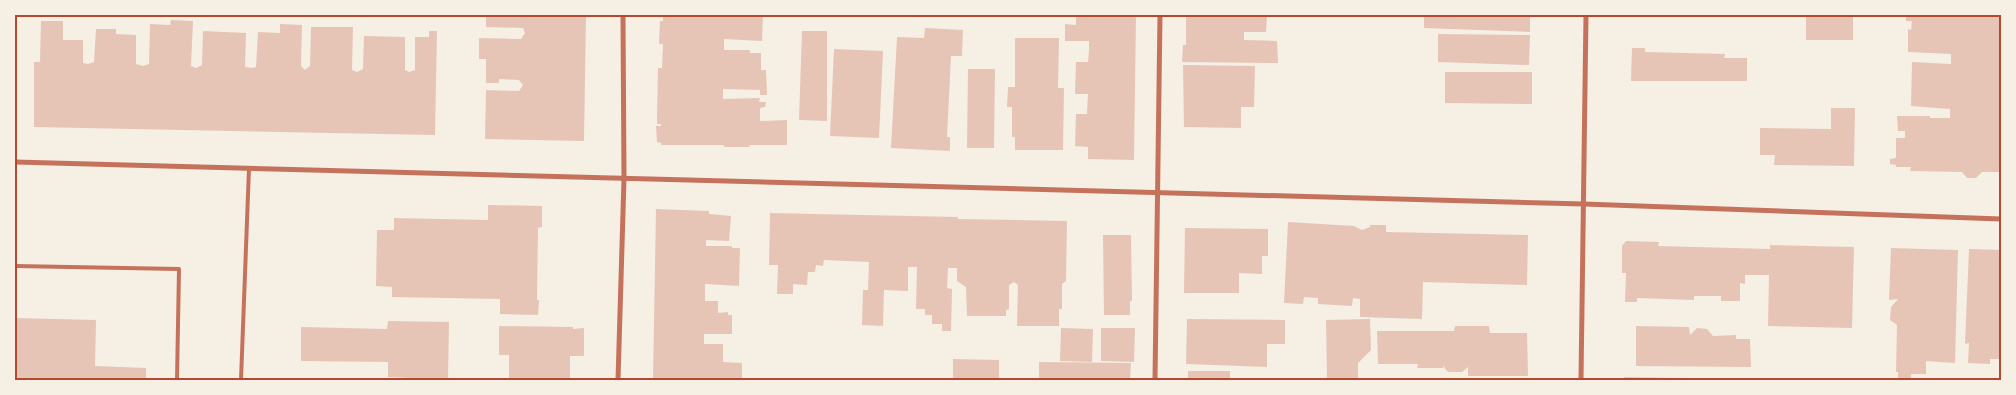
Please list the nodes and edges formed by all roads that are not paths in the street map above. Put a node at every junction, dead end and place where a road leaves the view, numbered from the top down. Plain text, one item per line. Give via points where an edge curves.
1 (623, 15) edge
2 (1160, 15) edge
3 (1586, 15) edge
4 (15, 162) edge
5 (249, 168) junction
6 (624, 179) junction
7 (1157, 193) junction
8 (1584, 204) junction
9 (2001, 219) edge
10 (15, 266) edge
11 (177, 380) edge
12 (241, 380) edge
13 (618, 380) edge
14 (1155, 380) edge
15 (1581, 380) edge

1 - 6 street
2 - 7 street
3 - 8 street
4 - 5 street
5 - 6 street
5 - 12 lane
6 - 7 street
6 - 13 street
7 - 8 street
7 - 14 street
8 - 9 street
8 - 15 street
10 - 11 lane via 179,269

